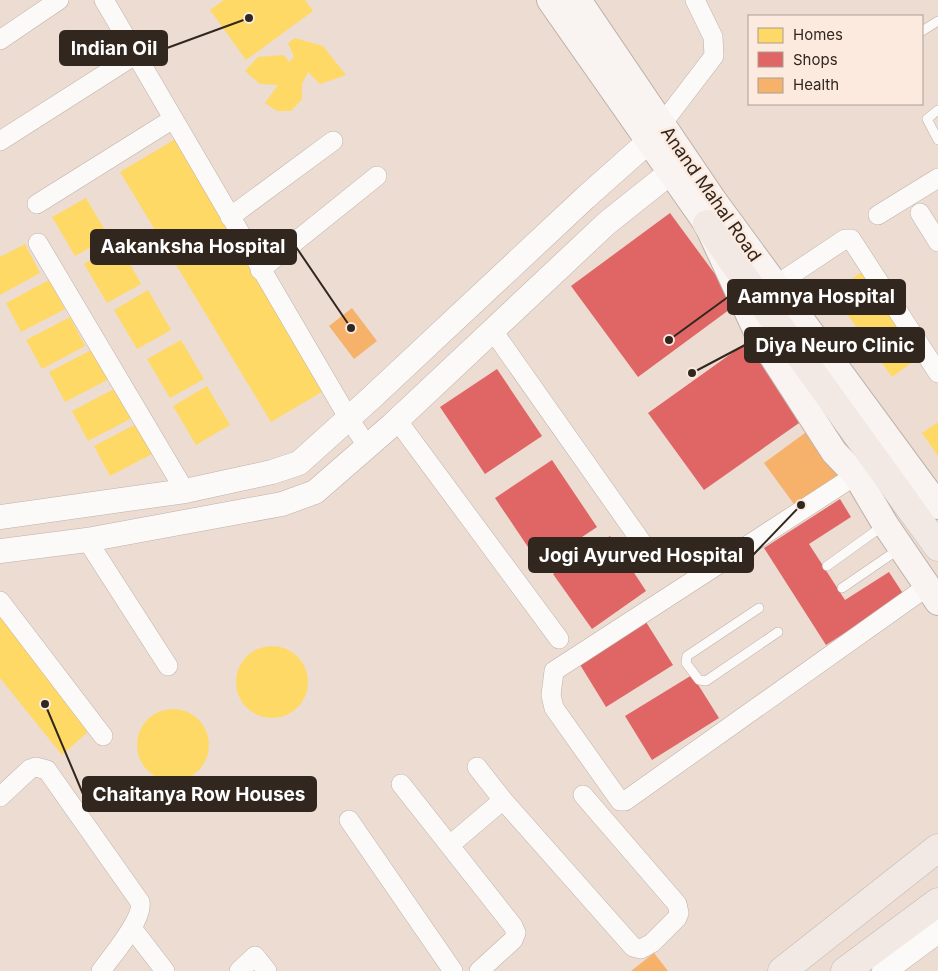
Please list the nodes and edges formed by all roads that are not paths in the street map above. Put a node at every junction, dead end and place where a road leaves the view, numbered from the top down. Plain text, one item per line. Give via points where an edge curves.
1 (59, 0) edge
2 (104, 0) edge
3 (550, 0) edge
4 (578, 0) edge
5 (695, 0) edge
6 (938, 21) edge
7 (923, 30) edge
8 (0, 40) edge
9 (136, 55) junction
10 (938, 110) edge
11 (172, 118) junction
12 (938, 140) edge
13 (0, 141) edge
14 (333, 141) dead end
15 (660, 147) junction
16 (377, 176) dead end
17 (938, 178) edge
18 (37, 204) dead end
19 (920, 213) dead end
20 (878, 215) dead end
21 (230, 217) junction
22 (707, 224) junction
23 (938, 242) edge
24 (38, 243) dead end
25 (260, 270) junction
26 (766, 291) junction
27 (493, 331) junction
28 (938, 373) edge
29 (349, 419) junction
30 (397, 420) junction
31 (368, 447) junction
32 (856, 475) junction
33 (185, 491) junction
34 (938, 506) edge
35 (0, 517) edge
36 (885, 524) junction
37 (87, 540) junction
38 (938, 547) edge
39 (901, 548) junction
40 (0, 551) edge
41 (655, 562) dead end
42 (827, 566) dead end
43 (842, 588) dead end
44 (933, 594) edge
45 (0, 601) edge
46 (759, 608) dead end
47 (778, 632) dead end
48 (559, 639) dead end
49 (168, 666) dead end
50 (103, 736) dead end
51 (477, 767) dead end
52 (401, 784) dead end
53 (584, 795) dead end
54 (0, 797) edge
55 (503, 800) junction
56 (349, 820) dead end
57 (450, 845) junction
58 (938, 848) edge
59 (938, 902) edge
60 (132, 928) junction
61 (938, 931) edge
62 (101, 971) edge
63 (165, 971) edge
64 (239, 971) edge
65 (267, 971) edge
66 (453, 971) edge
67 (479, 971) edge
68 (782, 971) edge
69 (845, 971) edge
70 (884, 971) edge

1 - 8 street
2 - 9 street
3 - 15 main road, Anand Mahal Road
4 - 15 main road, Anand Mahal Road
5 - 15 street via 713,37 714,56
6 - 7 lane
9 - 11 street
9 - 13 street
10 - 12 lane via 929,116 927,122
11 - 18 street
11 - 21 street
14 - 21 street
15 - 22 main road, Anand Mahal Road
15 - 26 main road, Anand Mahal Road
15 - 27 street via 607,223
15 - 29 street via 585,198
16 - 25 street
17 - 20 street
19 - 23 street
21 - 25 street
22 - 26 highway
22 - 32 main road, Anand Mahal Road via 758,334 834,452
24 - 33 street
25 - 29 street
26 - 28 street via 845,239 851,239
26 - 34 main road, Anand Mahal Road
26 - 38 highway
27 - 30 street
27 - 41 street
29 - 31 street
29 - 33 street via 299,463
30 - 31 street
30 - 48 street
31 - 37 street via 315,492 282,504
32 - 36 main road, Anand Mahal Road
32 - 44 street via 554,671 551,695 554,708 620,800 625,800
33 - 35 street
36 - 39 main road, Anand Mahal Road
36 - 42 lane
37 - 40 street
37 - 49 street
39 - 43 lane
39 - 44 main road, Anand Mahal Road
45 - 50 street
46 - 47 lane via 687,656 686,662 699,680 706,680
51 - 55 street
52 - 57 street
53 - 55 street via 677,904 677,918 652,943 641,948 633,947
54 - 60 street via 30,769 47,770 140,902
55 - 57 street
56 - 66 street
57 - 67 street via 514,926 516,933 514,940
58 - 68 highway
59 - 69 highway
60 - 62 street
60 - 63 street
61 - 70 street
64 - 65 street via 255,956

